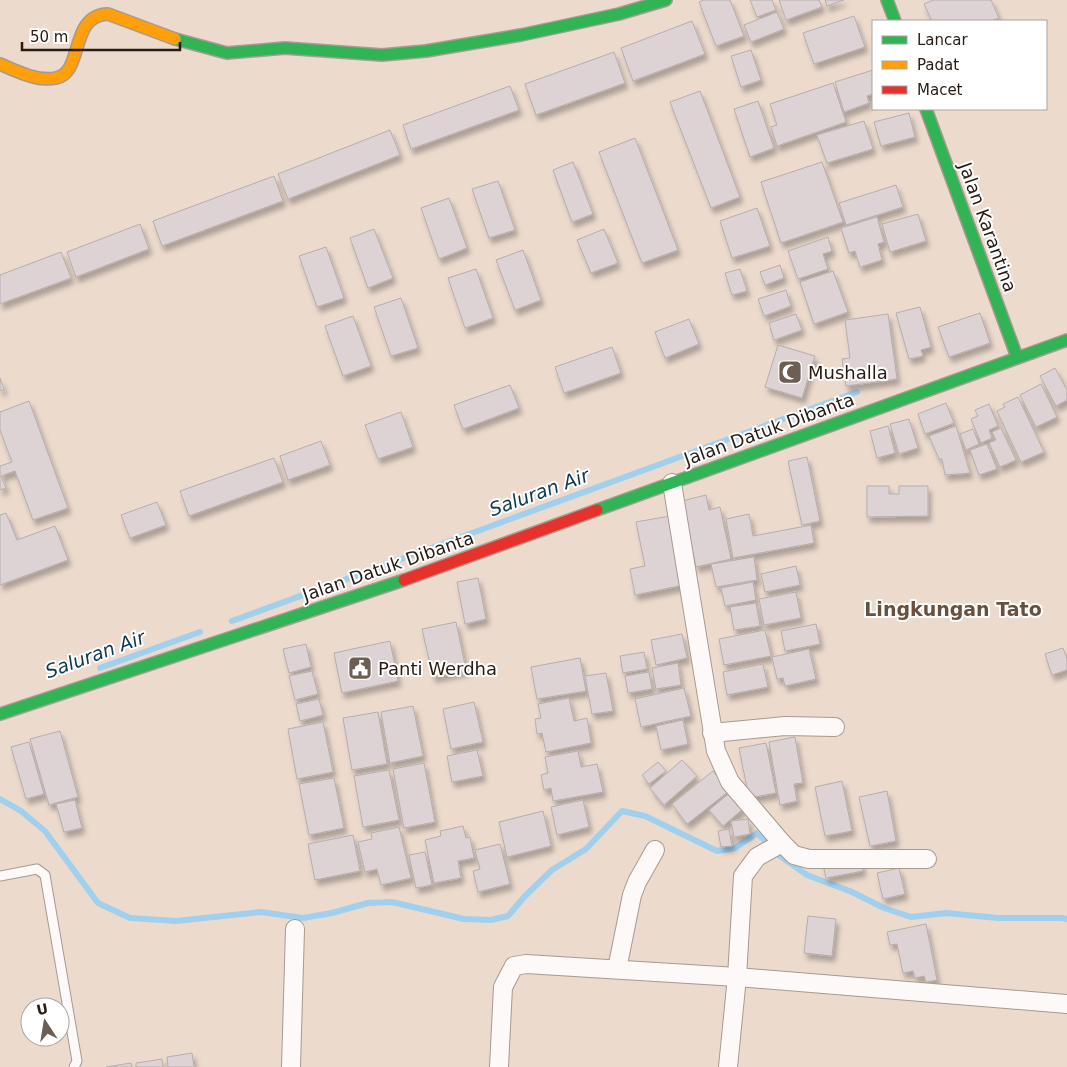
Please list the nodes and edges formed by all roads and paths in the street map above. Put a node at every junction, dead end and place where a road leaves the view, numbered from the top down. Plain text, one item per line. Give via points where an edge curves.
1 (666, 0) edge
2 (887, 0) edge
3 (894, 20) edge
4 (0, 64) edge
5 (926, 110) edge
6 (1067, 340) edge
7 (1016, 357) junction
8 (672, 483) junction
9 (0, 714) edge
10 (835, 727) dead end
11 (712, 733) junction
12 (782, 843) junction
13 (655, 850) dead end
14 (927, 859) dead end
15 (0, 876) edge
16 (295, 929) dead end
17 (617, 969) junction
18 (737, 977) junction
19 (1067, 1004) edge
20 (74, 1067) edge
21 (291, 1067) edge
22 (499, 1067) edge
23 (728, 1067) edge

1 - 4 main road via 619,14 521,35 382,55 285,48 228,53 186,43 108,14 99,14 87,22 69,67 59,78 20,72
2 - 3 main road
5 - 7 main road, Jalan Karantina
6 - 7 main road, Jalan Datuk Dibanta
7 - 8 main road, Jalan Datuk Dibanta
8 - 9 main road, Jalan Datuk Dibanta via 406,579
8 - 11 street
10 - 11 street via 785,726
11 - 12 street via 730,782
12 - 14 street via 794,855 809,859
12 - 18 street via 757,857 743,876
13 - 17 street via 632,895
15 - 20 lane via 37,869 45,875 77,1061
16 - 21 street
17 - 18 street
17 - 22 street via 514,966 503,987
18 - 19 street
18 - 23 street

